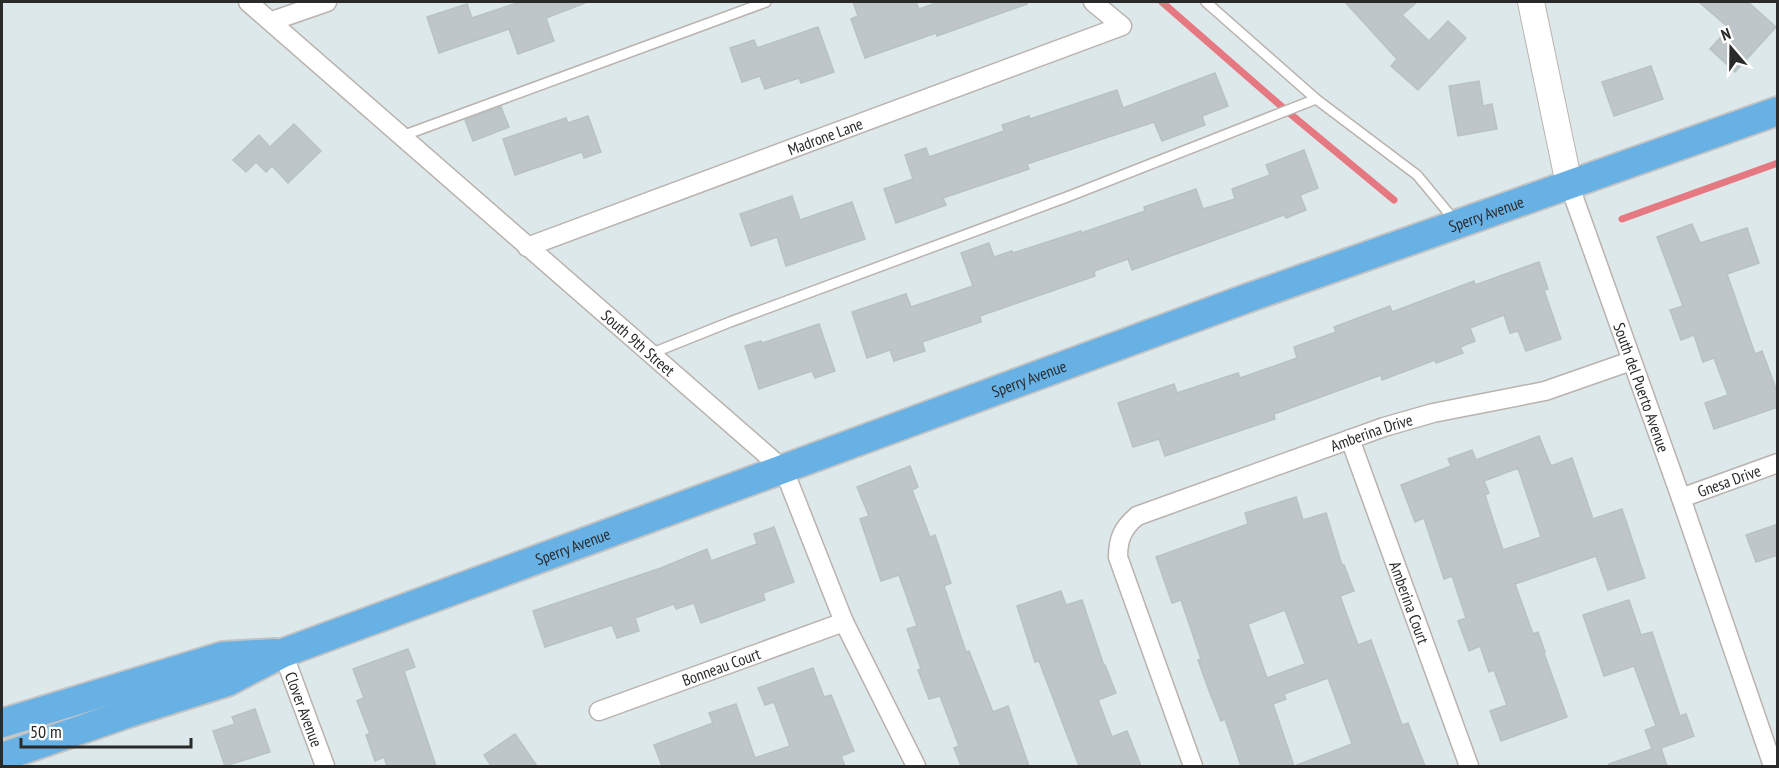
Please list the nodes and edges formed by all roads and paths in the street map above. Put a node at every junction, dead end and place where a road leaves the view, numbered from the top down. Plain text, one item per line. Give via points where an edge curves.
1 (327, 2) edge
2 (766, 2) edge
3 (1093, 2) edge
4 (1206, 2) edge
5 (252, 3) edge
6 (1532, 3) edge
7 (272, 21) junction
8 (1316, 99) junction
9 (1778, 111) edge
10 (402, 136) junction
11 (1569, 184) junction
12 (1457, 224) junction
13 (527, 247) junction
14 (650, 354) junction
15 (1631, 361) junction
16 (1350, 439) junction
17 (1778, 463) edge
18 (784, 470) junction
19 (1681, 498) junction
20 (844, 622) junction
21 (283, 653) junction
22 (599, 711) dead end
23 (2, 723) edge
24 (2, 757) edge
25 (325, 766) edge
26 (916, 766) edge
27 (1193, 766) edge
28 (1469, 766) edge
29 (1773, 766) edge

1 - 7 street
2 - 10 lane
3 - 13 street, Madrone Lane via 1122,26
4 - 8 lane
5 - 7 street, South 9th Street
6 - 11 street, South del Puerto Avenue
7 - 10 street, South 9th Street
8 - 12 lane via 1417,175
8 - 14 lane
9 - 11 main road, Sperry Avenue
10 - 13 street, South 9th Street
11 - 12 main road, Sperry Avenue
11 - 15 street, South del Puerto Avenue
12 - 18 main road, Sperry Avenue
13 - 14 street, South 9th Street
14 - 18 street, South 9th Street
15 - 16 street, Amberina Drive via 1545,391 1433,413
15 - 19 street, South del Puerto Avenue
16 - 27 street, Amberina Drive via 1137,516 1122,532 1118,557
16 - 28 street, Amberina Court
17 - 19 street, Gnesa Drive
18 - 20 street, South 9th Street
18 - 21 main road, Sperry Avenue
19 - 29 street, South del Puerto Avenue
20 - 22 street, Bonneau Court
20 - 26 street, South 9th Street
21 - 23 main road, Sperry Avenue via 223,656
21 - 24 main road, Sperry Avenue via 227,682
21 - 25 street, Clover Avenue

